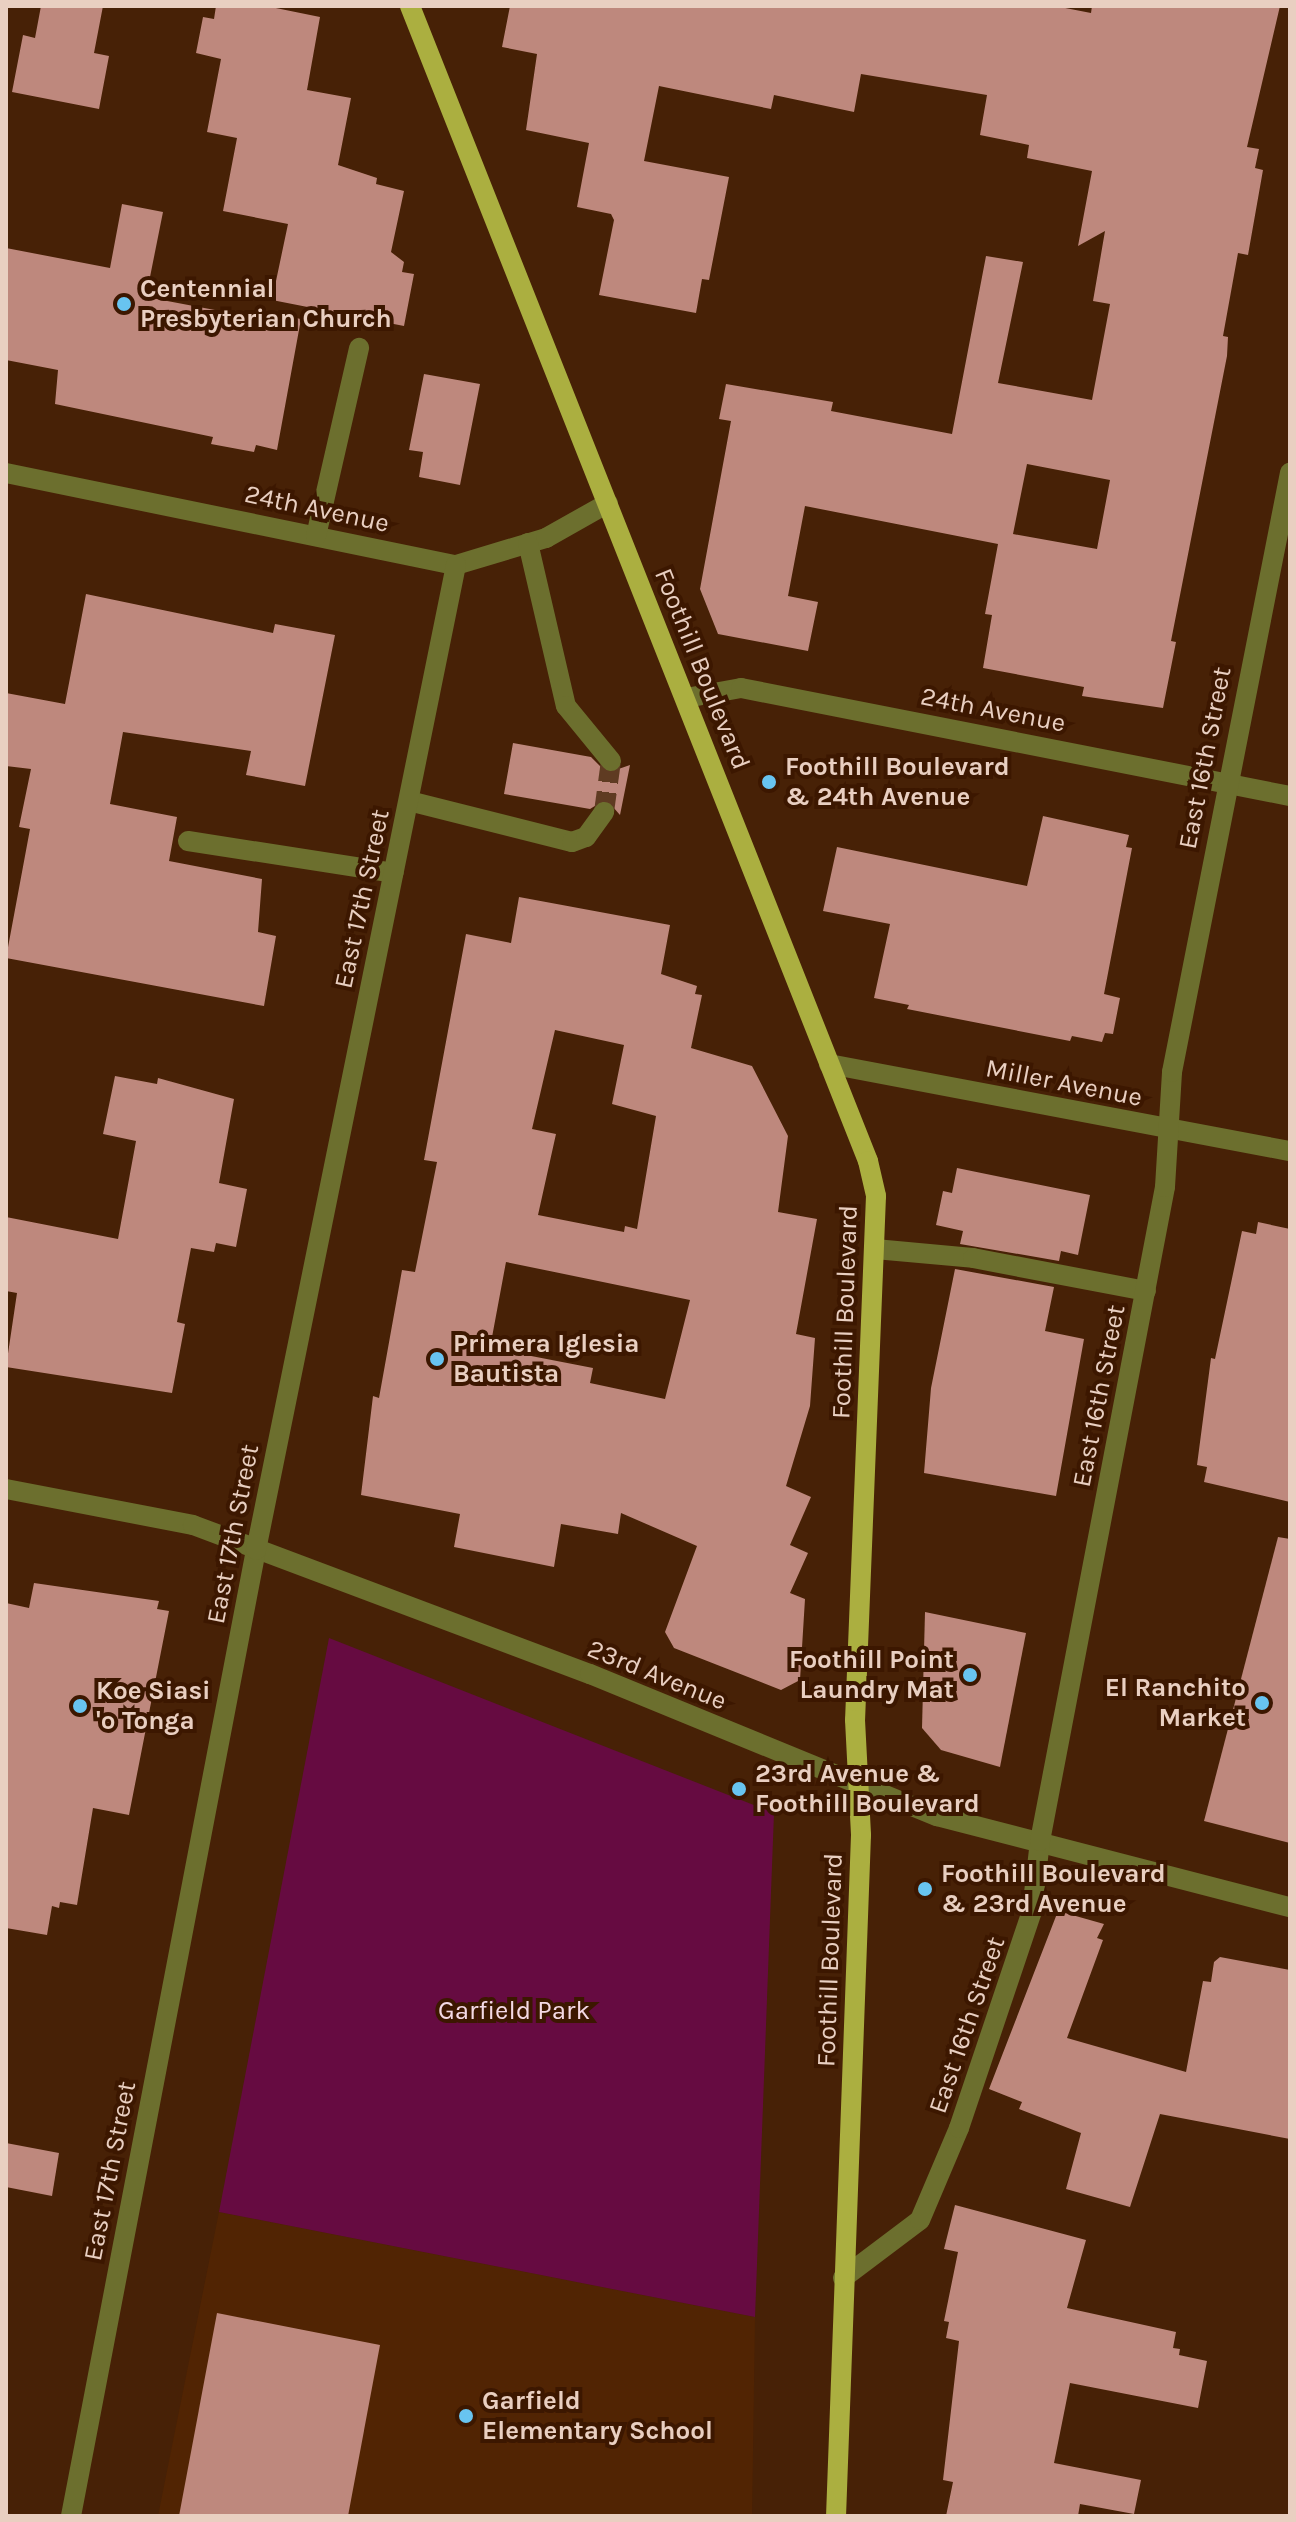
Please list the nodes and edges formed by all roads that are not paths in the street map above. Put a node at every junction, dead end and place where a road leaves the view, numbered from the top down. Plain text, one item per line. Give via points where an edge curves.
1 (410, 6) edge
2 (359, 348) dead end
3 (6, 473) edge
4 (1290, 473) edge
5 (608, 503) junction
6 (316, 536) junction
7 (528, 543) junction
8 (456, 565) junction
9 (686, 698) junction
10 (611, 761) dead end
11 (1226, 783) junction
12 (1290, 796) edge
13 (409, 801) junction
14 (604, 812) tunnel mouth
15 (188, 841) dead end
16 (394, 873) junction
17 (829, 1064) junction
18 (1169, 1130) junction
19 (1290, 1151) edge
20 (875, 1249) junction
21 (1146, 1291) junction
22 (6, 1489) edge
23 (256, 1550) junction
24 (859, 1788) junction
25 (1040, 1841) junction
26 (1290, 1907) edge
27 (843, 2278) junction
28 (71, 2516) edge
29 (836, 2516) edge

1 - 5 main road, Foothill Boulevard
2 - 6 street
3 - 6 street, 24th Avenue
4 - 11 street, East 16th Street
5 - 7 street, 24th Avenue
5 - 9 main road, Foothill Boulevard
6 - 8 street, 24th Avenue
7 - 8 street, 24th Avenue
7 - 10 street via 566,706
8 - 13 street, East 17th Street
9 - 11 street, 24th Avenue via 741,688
9 - 17 main road, Foothill Boulevard
11 - 12 street, 24th Avenue
11 - 18 street, East 16th Street via 1172,1072
13 - 14 street via 572,842 586,837
13 - 16 street, East 17th Street
15 - 16 street
16 - 23 street, East 17th Street
17 - 18 street, Miller Avenue
17 - 20 main road, Foothill Boulevard via 868,1161 876,1196
18 - 19 street, Miller Avenue
18 - 21 street, East 16th Street via 1165,1187
20 - 21 street via 973,1258
20 - 24 main road, Foothill Boulevard via 855,1720
21 - 25 street, East 16th Street
22 - 23 street, 23rd Avenue via 193,1525
23 - 24 street, 23rd Avenue via 590,1674
23 - 28 street, East 17th Street
24 - 25 street, 23rd Avenue via 937,1816
24 - 27 main road, Foothill Boulevard
25 - 26 street, 23rd Avenue
25 - 27 street, East 16th Street via 1032,1911 1015,1972 920,2220
27 - 29 main road, Foothill Boulevard

